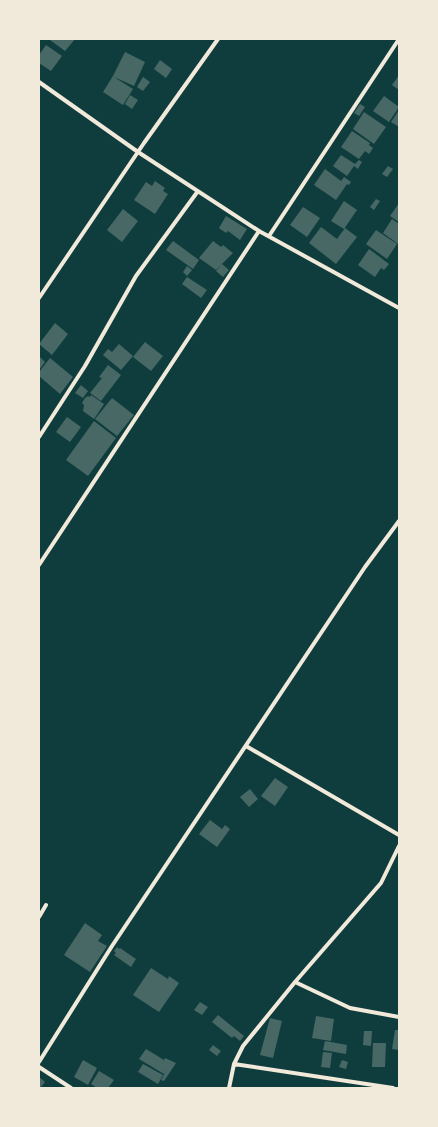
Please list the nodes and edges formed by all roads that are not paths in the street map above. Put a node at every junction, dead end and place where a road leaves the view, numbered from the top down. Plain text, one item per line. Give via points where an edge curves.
1 (218, 39) edge
2 (399, 39) edge
3 (39, 82) edge
4 (138, 152) junction
5 (198, 191) junction
6 (258, 230) junction
7 (269, 236) junction
8 (39, 298) edge
9 (399, 308) edge
10 (39, 438) edge
11 (399, 521) edge
12 (39, 565) edge
13 (246, 746) junction
14 (399, 835) edge
15 (399, 846) edge
16 (46, 905) dead end
17 (39, 917) edge
18 (295, 982) junction
19 (399, 1017) edge
20 (39, 1062) edge
21 (234, 1064) junction
22 (39, 1067) edge
23 (70, 1088) edge
24 (229, 1088) edge
25 (393, 1088) edge

1 - 4 street
2 - 7 street
3 - 4 street
4 - 5 street
4 - 8 street
5 - 6 street
5 - 10 street via 136,276
6 - 7 street
6 - 12 street
7 - 9 street
11 - 13 street
13 - 14 street
13 - 20 street
15 - 18 street via 381,883
16 - 17 street
18 - 19 street via 350,1008
18 - 21 street via 242,1046
21 - 24 street
21 - 25 street
22 - 23 street

